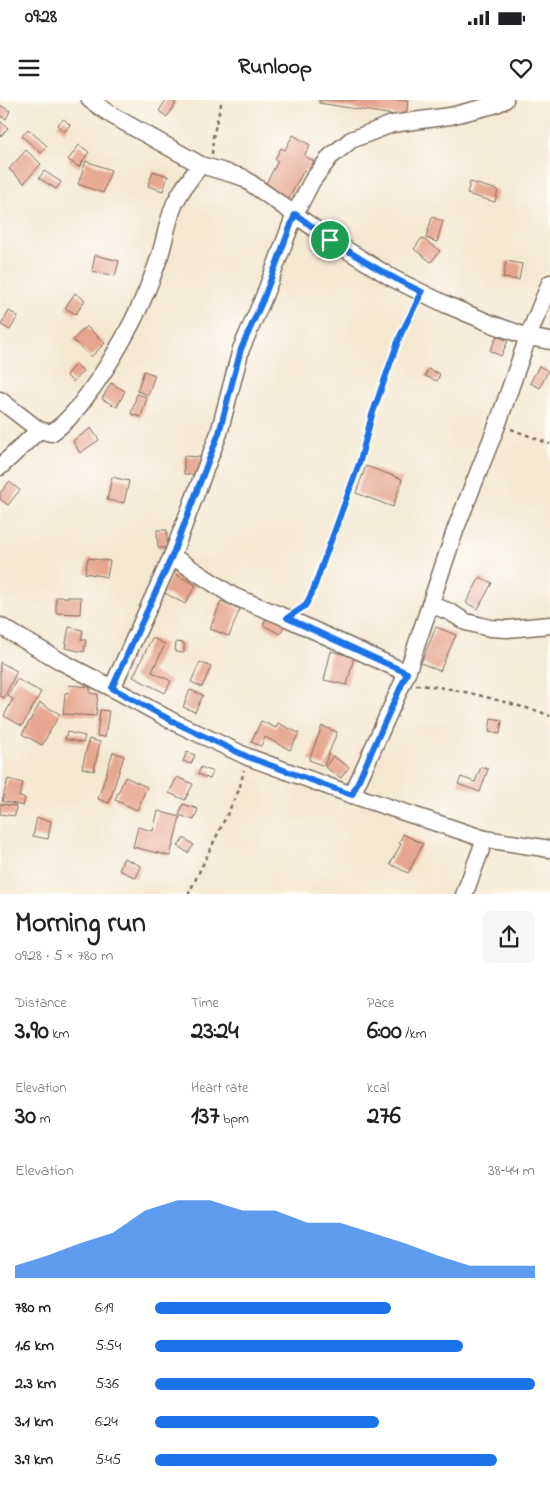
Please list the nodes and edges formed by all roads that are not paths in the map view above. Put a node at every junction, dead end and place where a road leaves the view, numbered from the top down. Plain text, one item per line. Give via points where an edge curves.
1 (90, 100) edge
2 (506, 100) edge
3 (206, 166) junction
4 (295, 214) junction
5 (550, 283) edge
6 (528, 337) junction
7 (550, 341) edge
8 (0, 400) edge
9 (39, 430) junction
10 (0, 467) edge
11 (172, 556) junction
12 (430, 604) junction
13 (550, 625) edge
14 (0, 626) edge
15 (405, 679) junction
16 (112, 688) junction
17 (352, 795) junction
18 (485, 839) junction
19 (550, 850) edge
20 (464, 894) edge

1 - 3 street via 113,116
2 - 4 street via 450,116 392,124 351,140 318,173
3 - 4 street via 242,177
3 - 9 street via 188,180 175,203 151,282 113,358 64,425 51,433
4 - 6 street via 384,273 455,308
4 - 11 street via 241,349 219,433
5 - 6 street
6 - 7 street
6 - 12 street
8 - 9 street
9 - 10 street
11 - 15 street via 233,596 287,618
11 - 16 street
12 - 13 street via 466,622 490,628
12 - 15 street
14 - 16 street
15 - 17 street
16 - 17 street via 248,757
17 - 18 street
18 - 19 street
18 - 20 street

